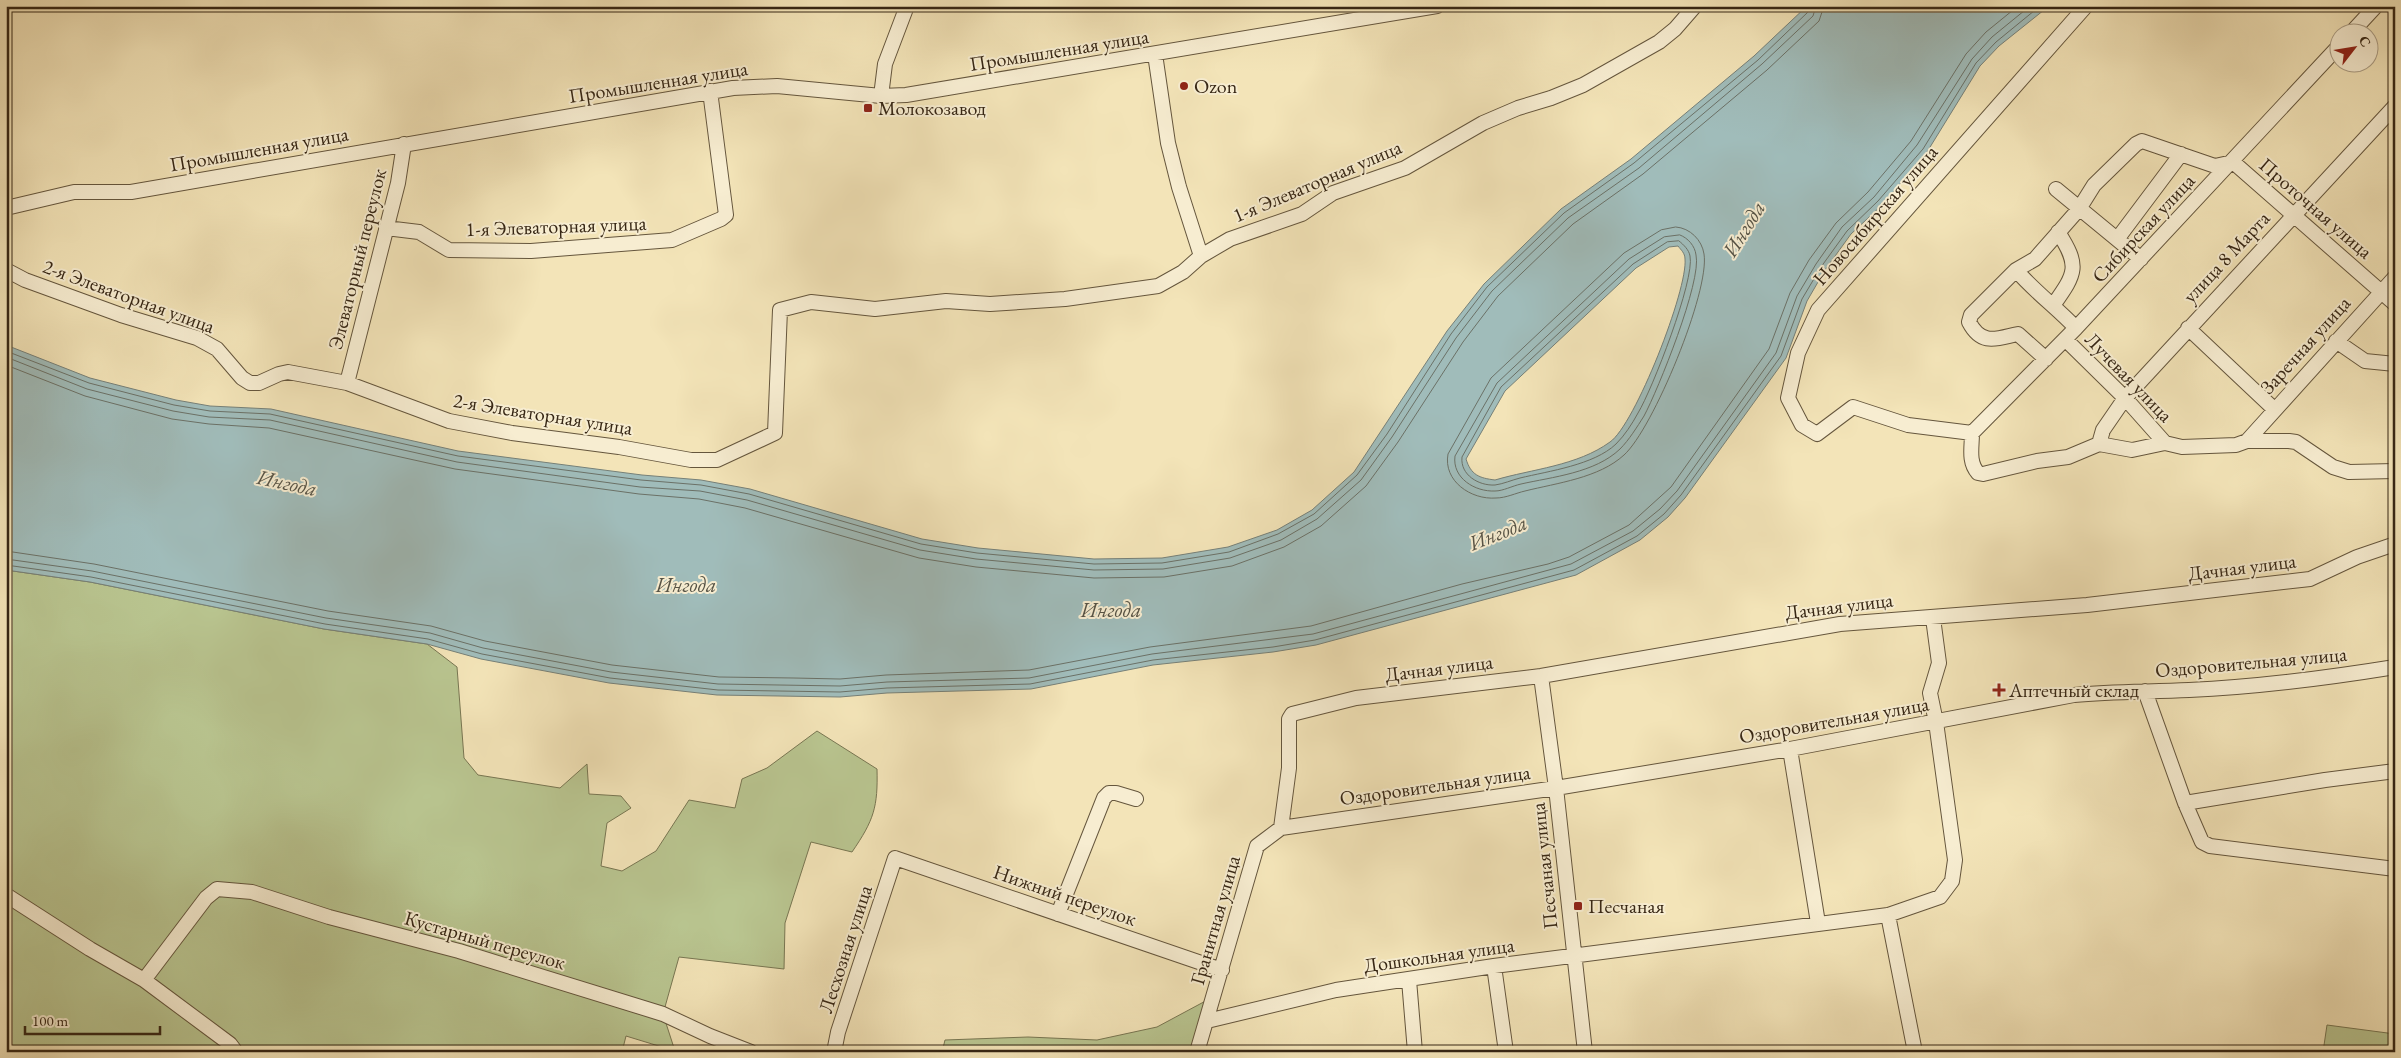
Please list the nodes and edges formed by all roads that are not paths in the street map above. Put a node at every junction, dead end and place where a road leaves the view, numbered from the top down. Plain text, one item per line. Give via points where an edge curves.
1 (907, 6) edge
2 (1437, 6) edge
3 (1695, 6) edge
4 (2086, 6) edge
5 (2376, 6) edge
6 (2361, 22) edge
7 (1155, 54) junction
8 (2328, 58) edge
9 (710, 91) junction
10 (881, 96) junction
11 (2395, 106) edge
12 (404, 144) junction
13 (2181, 154) junction
14 (2233, 162) junction
15 (2056, 190) dead end
16 (6, 208) edge
17 (2079, 209) junction
18 (2292, 214) junction
19 (386, 228) junction
20 (2058, 232) junction
21 (2118, 238) junction
22 (1201, 256) junction
23 (2141, 259) junction
24 (6, 270) edge
25 (2016, 270) junction
26 (2395, 277) edge
27 (2380, 292) junction
28 (2054, 304) junction
29 (2395, 304) edge
30 (2076, 328) junction
31 (2188, 328) junction
32 (2065, 339) junction
33 (2336, 341) junction
34 (2046, 359) junction
35 (2395, 364) edge
36 (347, 383) junction
37 (2124, 398) junction
38 (2274, 409) junction
39 (775, 433) joint
40 (1972, 433) junction
41 (2247, 441) junction
42 (2165, 443) junction
43 (2099, 444) junction
44 (2395, 471) edge
45 (2395, 544) edge
46 (1933, 618) junction
47 (2395, 667) edge
48 (1541, 676) junction
49 (2145, 691) junction
50 (1936, 722) junction
51 (1790, 749) junction
52 (2395, 771) edge
53 (1556, 788) junction
54 (1136, 799) dead end
55 (2184, 803) junction
56 (1281, 828) junction
57 (896, 858) joint
58 (2395, 869) edge
59 (6, 895) edge
60 (1058, 914) junction
61 (1888, 915) junction
62 (1818, 923) junction
63 (1573, 957) junction
64 (1494, 966) junction
65 (1222, 970) junction
66 (144, 980) junction
67 (1408, 980) junction
68 (1207, 1021) junction
69 (236, 1052) edge
70 (751, 1052) edge
71 (834, 1052) edge
72 (1198, 1052) edge
73 (1414, 1052) edge
74 (1506, 1052) edge
75 (1585, 1052) edge
76 (1915, 1052) edge

1 - 10 street via 885,64
2 - 7 street, Промышленная улица
3 - 22 street, 1-я Элеваторная улица via 1659,42 1582,85 1483,123 1405,168 1333,193 1302,214 1230,239
4 - 40 street, Новосибирская улица via 1818,310 1798,353 1788,398 1802,425 1817,434 1852,407 1908,426
5 - 6 street
7 - 10 street, Промышленная улица via 906,95
7 - 22 street via 1168,143
8 - 14 street, Сибирская улица
9 - 10 street, Промышленная улица via 777,86
9 - 12 street, Промышленная улица
9 - 19 street, 1-я Элеваторная улица via 726,215 672,240 531,251 450,250 418,232
11 - 18 street, улица 8 Марта
12 - 16 street, Промышленная улица via 131,192 74,192
12 - 19 street, Элеваторный переулок
13 - 14 street via 2215,166
13 - 17 street via 2146,140 2136,144 2094,185
13 - 21 street
14 - 18 street, Проточная улица
14 - 23 street, Сибирская улица
15 - 17 street
17 - 20 street
17 - 21 street
18 - 27 street, Проточная улица
18 - 31 street, улица 8 Марта
19 - 36 street, Элеваторный переулок
20 - 25 street via 2035,259
20 - 28 street via 2070,249 2074,263 2071,281
21 - 23 street
22 - 39 street, 1-я Элеваторная улица via 1183,272 1158,286 1065,299 990,304 946,301 874,309 811,302 780,310
23 - 30 street, Сибирская улица
24 - 36 street, 2-я Элеваторная улица via 121,315 197,338 217,349 250,383 259,383 288,372
25 - 28 street
25 - 34 street via 1971,315 1969,322 1973,331 1996,340 2018,334
26 - 27 street, Заречная улица
27 - 29 street, Проточная улица
27 - 33 street, Заречная улица
28 - 30 street
30 - 32 street, Сибирская улица
31 - 37 street, улица 8 Марта
31 - 38 street
32 - 34 street, Сибирская улица
32 - 37 street, Лучевая улица
33 - 35 street via 2365,361
33 - 38 street, Заречная улица
34 - 40 street, Сибирская улица
36 - 39 street, 2-я Элеваторная улица via 449,421 691,460 717,460
37 - 42 street, Лучевая улица
37 - 43 street, улица 8 Марта via 2103,430
38 - 41 street, Заречная улица
40 - 43 street via 1971,458 1975,470 1983,474 2068,457
41 - 42 street, Лучевая улица via 2236,445 2182,447
41 - 44 street, Лучевая улица via 2296,442 2333,467 2349,472
42 - 43 street via 2132,450
45 - 46 street, Дачная улица via 2310,579 2087,605
46 - 48 street, Дачная улица via 1840,624
46 - 50 street, Дошкольная улица via 1939,663 1930,693
47 - 49 street, Оздоровительная улица via 2234,687
48 - 53 street, Песчаная улица
48 - 56 street, Дачная улица via 1356,698 1292,714 1289,719 1289,768
49 - 50 street, Оздоровительная улица via 2074,695
49 - 55 street
50 - 51 street, Оздоровительная улица
50 - 61 street, Дошкольная улица via 1955,860 1952,881 1940,896
51 - 53 street, Оздоровительная улица
51 - 62 street
52 - 55 street
53 - 56 street, Оздоровительная улица
53 - 63 street, Песчаная улица
54 - 60 street via 1116,792 1108,793 1104,798
55 - 58 street via 2202,842 2210,846
56 - 65 street, Гранитная улица via 1257,846
57 - 60 street, Нижний переулок
57 - 71 street, Лесхозная улица
59 - 66 street
60 - 65 street, Нижний переулок
61 - 62 street, Дошкольная улица
61 - 76 street
62 - 63 street, Дошкольная улица
63 - 64 street, Дошкольная улица
63 - 75 street, Песчаная улица
64 - 67 street, Дошкольная улица
64 - 74 street
65 - 68 street, Гранитная улица
66 - 69 street via 230,1044
66 - 70 street, Кустарный переулок via 206,898 217,889 252,892 329,917 459,950 663,1014
67 - 68 street, Дошкольная улица via 1336,990
67 - 73 street
68 - 72 street, Гранитная улица

